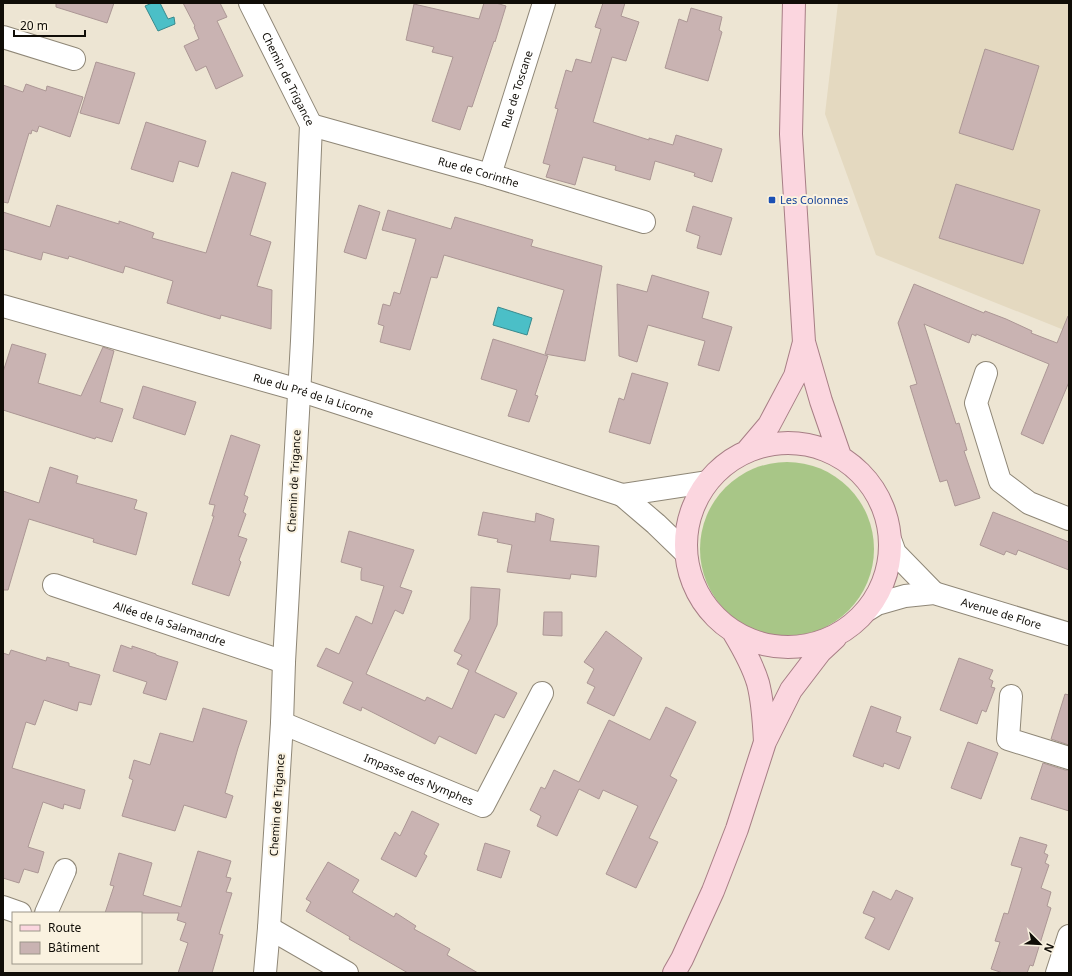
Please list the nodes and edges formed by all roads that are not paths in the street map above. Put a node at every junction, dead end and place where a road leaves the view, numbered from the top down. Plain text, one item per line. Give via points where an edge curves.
1 (250, 3) edge
2 (544, 3) edge
3 (794, 3) edge
4 (806, 3) edge
5 (793, 36) junction
6 (3, 37) edge
7 (74, 59) dead end
8 (311, 125) junction
9 (490, 175) junction
10 (644, 222) dead end
11 (3, 306) edge
12 (804, 342) junction
13 (986, 373) dead end
14 (299, 390) junction
15 (746, 451) junction
16 (840, 456) junction
17 (707, 482) junction
18 (622, 495) junction
19 (1069, 519) edge
20 (891, 542) junction
21 (686, 553) junction
22 (54, 585) dead end
23 (934, 593) junction
24 (869, 609) junction
25 (734, 633) junction
26 (1069, 634) edge
27 (837, 636) junction
28 (284, 662) junction
29 (542, 693) dead end
30 (1010, 696) dead end
31 (282, 724) junction
32 (765, 742) junction
33 (1069, 758) edge
34 (65, 870) dead end
35 (3, 907) edge
36 (17, 912) edge
37 (46, 912) edge
38 (269, 928) junction
39 (1069, 936) edge
40 (265, 973) edge
41 (347, 973) edge
42 (674, 973) edge
43 (1057, 973) edge

1 - 8 street, Chemin de Trigance
2 - 9 street, Rue de Toscane
3 - 5 main road
4 - 5 main road
5 - 12 main road via 791,134
6 - 7 street
8 - 9 street, Rue de Corinthe
8 - 14 street, Chemin de Trigance
9 - 10 street, Rue de Corinthe
11 - 14 street, Rue du Pré de la Licorne
12 - 15 main road via 795,376 769,425
12 - 16 main road
13 - 19 street via 976,403 1000,481 1029,504
14 - 18 street, Rue du Pré de la Licorne
14 - 28 street, Chemin de Trigance
15 - 16 main road via 778,443 804,444
15 - 17 main road via 725,464
16 - 20 main road via 861,472 876,493 887,516
17 - 18 street
17 - 21 main road via 694,504 687,528
18 - 21 street
20 - 23 street, Avenue de Flore via 895,553
20 - 24 main road via 889,566 881,588
21 - 25 main road via 693,584 710,612
22 - 28 street, Allée de la Salamandre
23 - 24 street, Avenue de Flore via 905,596
23 - 26 street, Avenue de Flore
24 - 27 main road via 855,624
25 - 27 main road via 759,644 785,648 812,645
25 - 32 main road via 758,683
27 - 32 main road via 820,652 791,690
28 - 31 street, Chemin de Trigance
29 - 31 street, Impasse des Nymphes via 483,806
30 - 33 street via 1008,739
31 - 38 street, Chemin de Trigance
32 - 42 main road via 737,829 713,891
34 - 37 street
35 - 36 street
38 - 40 street, Chemin de Trigance
38 - 41 street
39 - 43 street

